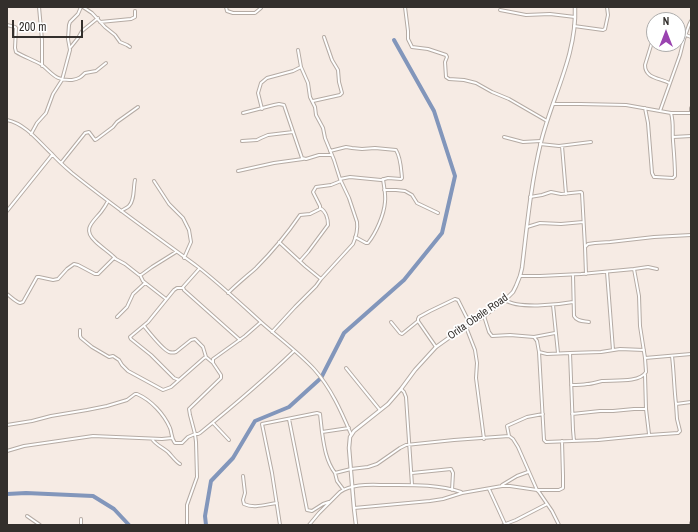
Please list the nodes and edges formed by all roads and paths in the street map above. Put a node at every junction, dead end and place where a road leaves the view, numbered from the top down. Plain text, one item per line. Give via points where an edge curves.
1 (39, 7) edge
2 (82, 7) edge
3 (226, 7) edge
4 (405, 7) edge
5 (575, 7) edge
6 (608, 7) edge
7 (261, 8) edge
8 (500, 10) dead end
9 (135, 11) dead end
10 (575, 16) junction
11 (98, 18) junction
12 (691, 21) edge
13 (100, 22) junction
14 (7, 25) edge
15 (574, 26) junction
16 (686, 35) joint
17 (324, 37) dead end
18 (691, 37) edge
19 (130, 47) dead end
20 (70, 48) junction
21 (298, 50) dead end
22 (648, 52) edge
23 (680, 52) edge
24 (106, 63) dead end
25 (42, 66) junction
26 (301, 67) junction
27 (62, 80) junction
28 (670, 84) junction
29 (313, 102) junction
30 (553, 104) junction
31 (138, 107) dead end
32 (645, 108) junction
33 (691, 108) edge
34 (262, 109) junction
35 (660, 111) junction
36 (243, 113) dead end
37 (671, 113) junction
38 (691, 113) edge
39 (7, 120) edge
40 (547, 121) junction
41 (293, 132) junction
42 (31, 134) junction
43 (691, 136) edge
44 (504, 137) dead end
45 (673, 137) junction
46 (242, 141) dead end
47 (591, 142) dead end
48 (541, 143) junction
49 (562, 146) junction
50 (330, 151) junction
51 (52, 155) junction
52 (332, 155) junction
53 (303, 159) junction
54 (61, 163) junction
55 (238, 172) dead end
56 (383, 179) junction
57 (135, 180) dead end
58 (341, 180) junction
59 (154, 181) dead end
60 (384, 190) junction
61 (566, 194) junction
62 (530, 196) junction
63 (108, 201) junction
64 (320, 208) junction
65 (7, 211) edge
66 (121, 211) junction
67 (438, 213) dead end
68 (584, 222) junction
69 (527, 227) junction
70 (691, 235) edge
71 (356, 237) junction
72 (279, 242) junction
73 (585, 247) junction
74 (176, 252) junction
75 (115, 258) junction
76 (184, 258) junction
77 (300, 261) junction
78 (199, 268) junction
79 (634, 269) junction
80 (657, 269) dead end
81 (607, 272) junction
82 (586, 274) junction
83 (140, 275) junction
84 (573, 275) junction
85 (520, 276) junction
86 (321, 279) junction
87 (145, 283) junction
88 (183, 288) junction
89 (228, 293) junction
90 (7, 294) edge
91 (166, 299) junction
92 (505, 300) junction
93 (573, 302) junction
94 (553, 305) junction
95 (484, 316) junction
96 (117, 317) dead end
97 (418, 321) junction
98 (261, 322) junction
99 (391, 322) dead end
100 (589, 322) dead end
101 (470, 324) junction
102 (144, 326) junction
103 (466, 327) junction
104 (80, 330) dead end
105 (272, 332) junction
106 (555, 333) junction
107 (534, 337) junction
108 (240, 340) junction
109 (436, 347) junction
110 (294, 350) junction
111 (613, 350) junction
112 (644, 350) junction
113 (539, 352) junction
114 (558, 353) junction
115 (570, 353) junction
116 (691, 354) edge
117 (672, 356) junction
118 (206, 357) junction
119 (645, 358) junction
120 (213, 363) junction
121 (346, 368) dead end
122 (646, 374) junction
123 (179, 380) junction
124 (571, 385) junction
125 (401, 389) junction
126 (691, 402) edge
127 (676, 404) junction
128 (646, 409) junction
129 (380, 410) junction
130 (543, 414) junction
131 (572, 414) junction
132 (289, 419) junction
133 (213, 423) junction
134 (7, 425) edge
135 (348, 428) junction
136 (322, 432) junction
137 (195, 434) junction
138 (351, 434) junction
139 (649, 435) junction
140 (509, 436) junction
141 (172, 438) junction
142 (484, 438) junction
143 (152, 439) junction
144 (229, 440) dead end
145 (574, 441) junction
146 (562, 442) junction
147 (409, 445) junction
148 (7, 451) edge
149 (180, 464) dead end
150 (351, 469) junction
151 (528, 472) junction
152 (335, 473) junction
153 (412, 473) junction
154 (243, 476) dead end
155 (412, 485) junction
156 (502, 486) junction
157 (352, 487) junction
158 (489, 489) junction
159 (344, 490) junction
160 (452, 490) junction
161 (537, 490) junction
162 (462, 493) junction
163 (330, 501) junction
164 (277, 503) junction
165 (547, 504) junction
166 (354, 508) junction
167 (28, 516) dead end
168 (81, 519) dead end
169 (40, 525) edge
170 (81, 525) edge
171 (187, 525) edge
172 (280, 525) edge
173 (309, 525) edge
174 (356, 525) edge
175 (505, 525) edge
176 (559, 525) edge

1 - 25 street
2 - 11 street
2 - 20 street via 69,25
3 - 7 street via 230,12 247,13 256,12
4 - 40 street via 408,39 412,47 446,55 446,77 476,83
5 - 10 main road, Orita Obele Road
6 - 15 street via 605,30
8 - 10 street
9 - 13 street via 135,17 131,20
10 - 15 main road, Orita Obele Road
11 - 13 street
11 - 20 street via 82,31
12 - 16 street
13 - 19 street via 120,42
14 - 25 street via 16,28 16,52
15 - 30 main road, Orita Obele Road via 570,53
16 - 18 street
17 - 29 street via 338,70 338,82 342,93
20 - 27 street
21 - 26 street
22 - 28 street via 644,65 647,73
23 - 28 street
24 - 27 street via 99,70 85,73 78,79
25 - 27 street
26 - 29 street
26 - 34 street via 267,78 261,84 258,92
27 - 42 street via 46,113
28 - 35 street
29 - 50 street
30 - 32 street via 615,104
30 - 40 main road, Orita Obele Road
31 - 54 street via 95,140 89,132 85,133
32 - 35 street
32 - 45 street via 654,176 675,177
33 - 38 street
34 - 36 street
34 - 41 street via 284,105
35 - 37 street
37 - 38 street
37 - 45 street
39 - 42 street via 18,124
40 - 48 main road, Orita Obele Road
41 - 46 street
41 - 53 street
42 - 51 street
43 - 45 street
44 - 48 street
47 - 49 street
48 - 49 street
48 - 62 main road, Orita Obele Road
49 - 61 street
50 - 52 street
50 - 56 street via 346,147 396,150 402,179
51 - 54 street
51 - 65 street
52 - 53 street
52 - 58 street
53 - 55 street
54 - 63 street
56 - 58 street via 350,177
56 - 60 street
57 - 66 street via 132,200 128,207
58 - 64 street via 314,189
58 - 71 street via 357,222
59 - 76 street via 169,204 183,218 189,230 191,242
60 - 67 street via 405,191 418,203
60 - 71 street via 384,209 369,242 366,243
61 - 62 street via 551,192
61 - 68 street via 582,193
62 - 69 main road, Orita Obele Road
63 - 66 street
63 - 75 street via 88,231 94,241
64 - 72 street via 310,214 300,215
64 - 77 street via 324,211 328,225
66 - 74 street
68 - 69 street via 539,223
68 - 73 street
69 - 85 main road, Orita Obele Road
70 - 73 street via 595,243
71 - 86 street
72 - 77 street
72 - 89 street via 257,267
73 - 82 street
74 - 76 street
74 - 83 street
75 - 83 street
75 - 90 street via 112,258 98,274 74,264 58,279 37,277 20,303
76 - 78 street
77 - 86 street
78 - 88 street
78 - 89 street
79 - 80 street
79 - 81 street
79 - 112 street
81 - 82 street
81 - 111 street
82 - 84 street
83 - 87 street
84 - 85 street
84 - 93 street
85 - 92 main road, Orita Obele Road via 513,292
86 - 105 street
87 - 91 street
87 - 96 street via 134,292 127,307
88 - 91 street via 176,289
88 - 108 street
89 - 98 street
91 - 102 street
92 - 94 street via 512,304
92 - 95 main road, Orita Obele Road
93 - 94 street
93 - 100 street via 576,319
94 - 106 street
95 - 101 main road, Orita Obele Road
95 - 107 street via 492,336
97 - 99 street via 402,334
97 - 101 street via 419,317 456,299
97 - 109 street
98 - 105 street
98 - 108 street
101 - 103 main road, Orita Obele Road
102 - 118 street via 170,352 176,352 195,339 203,347
102 - 123 street via 130,338
103 - 109 main road, Orita Obele Road
103 - 142 street via 475,350
104 - 123 street via 81,338 92,348 113,356 128,371 147,382 163,390
105 - 110 street
106 - 107 street
106 - 114 street
107 - 113 street
108 - 120 street via 213,359
109 - 125 main road, Orita Obele Road
110 - 133 street
110 - 135 street via 321,378 333,396
111 - 112 street
111 - 115 street
112 - 119 street
113 - 114 street
113 - 130 street
114 - 115 street
115 - 124 street
116 - 117 street
117 - 119 street
117 - 127 street
118 - 120 street
118 - 123 street
119 - 122 street
120 - 137 street via 221,378 189,409
121 - 129 street
122 - 124 street via 630,380
122 - 128 street
124 - 131 street
125 - 129 main road, Orita Obele Road
125 - 147 street via 406,397
126 - 127 street
127 - 139 street via 680,431 675,434
128 - 131 street
128 - 139 street
129 - 138 main road, Orita Obele Road
130 - 140 street via 527,417 507,426
130 - 146 street via 544,440 547,443
131 - 145 street
132 - 136 street via 319,413
132 - 163 street via 307,510 312,511
132 - 164 street via 262,425
133 - 137 street via 200,434
133 - 144 street
134 - 141 street via 107,406 137,394 159,411 170,428
135 - 136 street
135 - 138 street
136 - 152 street via 327,459
137 - 141 street via 180,443 175,443
137 - 171 street via 197,477 188,503
138 - 150 main road
139 - 145 street
140 - 142 street
140 - 151 street via 518,447
141 - 143 street
142 - 147 street
143 - 148 street via 93,436 24,446
143 - 149 street
145 - 146 street
146 - 161 street via 563,488
147 - 150 street via 400,448 377,464
147 - 153 street
150 - 152 street
150 - 157 main road
151 - 156 street via 516,476
151 - 161 street
152 - 159 street
153 - 155 street
153 - 160 street via 451,470
154 - 164 street via 244,504 256,506
155 - 157 street
155 - 160 street
156 - 158 street
156 - 161 street
157 - 159 street
157 - 166 main road
158 - 162 street
158 - 175 street
159 - 163 street
160 - 162 street
161 - 165 street
162 - 166 street via 430,501
163 - 173 street
164 - 172 street
165 - 175 street
165 - 176 street
166 - 174 main road
167 - 169 street
168 - 170 street

